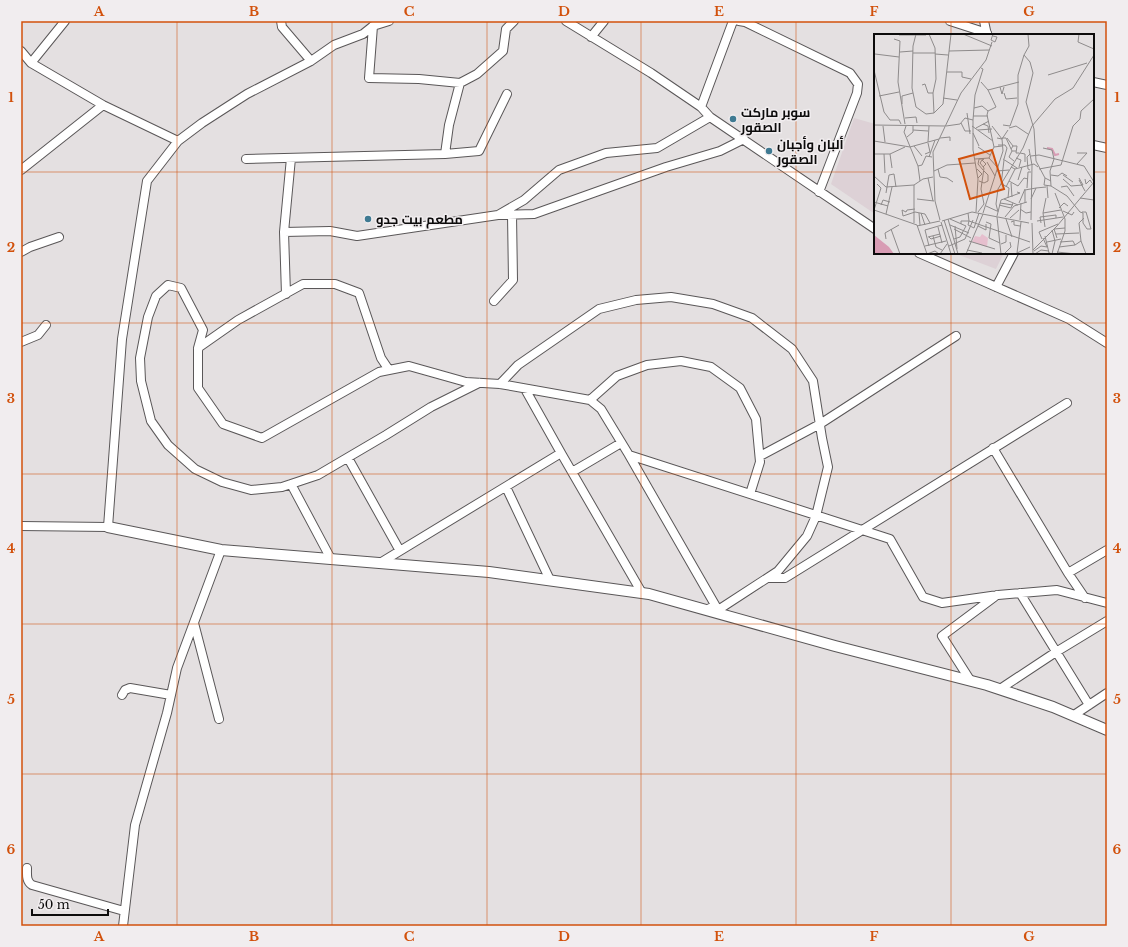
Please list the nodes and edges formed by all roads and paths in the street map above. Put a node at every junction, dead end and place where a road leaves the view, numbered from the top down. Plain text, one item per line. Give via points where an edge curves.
1 (65, 21) edge
2 (281, 21) edge
3 (389, 21) edge
4 (514, 21) edge
5 (566, 21) edge
6 (604, 21) edge
7 (733, 21) edge
8 (739, 21) edge
9 (950, 21) edge
10 (984, 21) edge
11 (372, 26) junction
12 (987, 34) edge
13 (591, 37) junction
14 (21, 51) edge
15 (312, 61) junction
16 (31, 63) junction
17 (1094, 82) edge
18 (460, 83) junction
19 (1107, 85) edge
20 (508, 94) dead end
21 (103, 105) junction
22 (701, 107) junction
23 (710, 117) junction
24 (744, 139) junction
25 (178, 140) junction
26 (1094, 145) edge
27 (1107, 148) edge
28 (445, 154) junction
29 (291, 158) junction
30 (246, 159) dead end
31 (21, 169) edge
32 (819, 192) junction
33 (498, 215) junction
34 (512, 215) junction
35 (874, 228) edge
36 (284, 232) junction
37 (59, 237) dead end
38 (21, 252) edge
39 (921, 254) edge
40 (1013, 254) edge
41 (996, 287) junction
42 (286, 294) junction
43 (494, 301) dead end
44 (46, 325) dead end
45 (956, 336) dead end
46 (21, 342) edge
47 (1107, 343) edge
48 (198, 348) junction
49 (389, 370) junction
50 (479, 383) junction
51 (500, 384) junction
52 (525, 389) junction
53 (590, 400) junction
54 (1067, 403) dead end
55 (820, 424) junction
56 (621, 443) junction
57 (993, 448) junction
58 (561, 453) junction
59 (629, 455) junction
60 (760, 456) junction
61 (348, 458) junction
62 (572, 472) junction
63 (291, 484) junction
64 (506, 487) junction
65 (750, 494) junction
66 (816, 516) junction
67 (21, 526) edge
68 (108, 527) junction
69 (861, 530) junction
70 (221, 550) junction
71 (1107, 550) edge
72 (400, 551) junction
73 (331, 559) junction
74 (380, 563) junction
75 (1068, 573) junction
76 (767, 578) junction
77 (550, 580) junction
78 (1020, 593) junction
79 (646, 594) junction
80 (998, 595) junction
81 (1085, 598) junction
82 (1107, 603) edge
83 (718, 610) junction
84 (1107, 621) edge
85 (194, 623) junction
86 (1056, 652) junction
87 (970, 680) junction
88 (1000, 689) junction
89 (1107, 693) edge
90 (122, 695) dead end
91 (171, 695) junction
92 (1089, 705) junction
93 (1074, 715) junction
94 (219, 719) dead end
95 (1107, 730) edge
96 (27, 868) dead end
97 (124, 911) junction
98 (123, 926) edge

1 - 16 street
2 - 15 street via 282,26
3 - 11 street
4 - 18 street via 506,30 502,51 477,74
5 - 13 street
6 - 13 street
7 - 22 street
8 - 32 street via 850,73 858,84 857,93
9 - 12 street
10 - 12 street
11 - 15 street via 363,34 334,45
11 - 18 street via 369,78
13 - 22 street via 651,72
14 - 16 street
15 - 25 street via 247,94
16 - 21 street
17 - 19 street
18 - 28 street via 449,125
20 - 28 street via 479,150
21 - 25 street
21 - 31 street
22 - 23 street
23 - 24 street
23 - 33 street via 657,148 606,153 560,170 524,200
24 - 32 street
24 - 34 street via 720,151 534,214
25 - 68 street via 147,181 122,339
26 - 27 street
28 - 29 street
29 - 30 street
29 - 36 street
32 - 35 street
33 - 34 street
33 - 36 street via 357,236 330,231
34 - 43 street via 513,280
36 - 42 street
37 - 38 street
39 - 41 street
40 - 41 street
41 - 47 street via 1069,319
42 - 48 street via 238,320
42 - 49 street via 303,284 335,284 359,293 381,358
44 - 46 street via 38,335
45 - 55 street
48 - 49 street via 198,388 223,424 262,438 380,372
48 - 63 street via 203,330 181,288 168,285 156,296 148,318 140,358 141,382 151,421 155,427 168,445 195,469 222,482 252,490
49 - 50 street via 408,366 466,382
50 - 51 street
50 - 61 street via 431,407
51 - 52 street
51 - 55 street via 518,365 599,308 636,300 672,297 713,304 752,318 792,348 813,381
52 - 53 street
52 - 58 street
53 - 56 street via 601,409
53 - 60 street via 617,376 647,365 681,360 711,367 740,388 756,419
54 - 57 street
55 - 60 street
55 - 66 street via 828,467
56 - 59 street
56 - 62 street
57 - 69 street
57 - 75 street
58 - 62 street
58 - 64 street
59 - 65 street
59 - 83 street
60 - 65 street
61 - 63 street via 318,475
61 - 72 street
62 - 79 street
63 - 73 street
64 - 72 street
64 - 77 street
65 - 66 street
66 - 69 street
66 - 76 street via 807,536 778,571
67 - 68 street
68 - 70 street
69 - 76 street via 785,578
69 - 80 street via 890,539 924,596 942,603
70 - 73 street
70 - 85 street
71 - 75 street
72 - 74 street
73 - 74 street
74 - 77 street
75 - 81 street
76 - 83 street
77 - 79 street
78 - 80 street
78 - 81 street via 1057,590
78 - 86 street
79 - 83 street
79 - 87 street
80 - 87 street via 942,636
81 - 82 street
84 - 86 street
85 - 91 street via 177,668
85 - 94 street
86 - 88 street
86 - 92 street
87 - 88 street
88 - 93 street
89 - 92 street
90 - 91 street via 130,688
91 - 97 street via 135,825
92 - 93 street
93 - 95 street
96 - 97 street via 27,879 32,885
97 - 98 street

